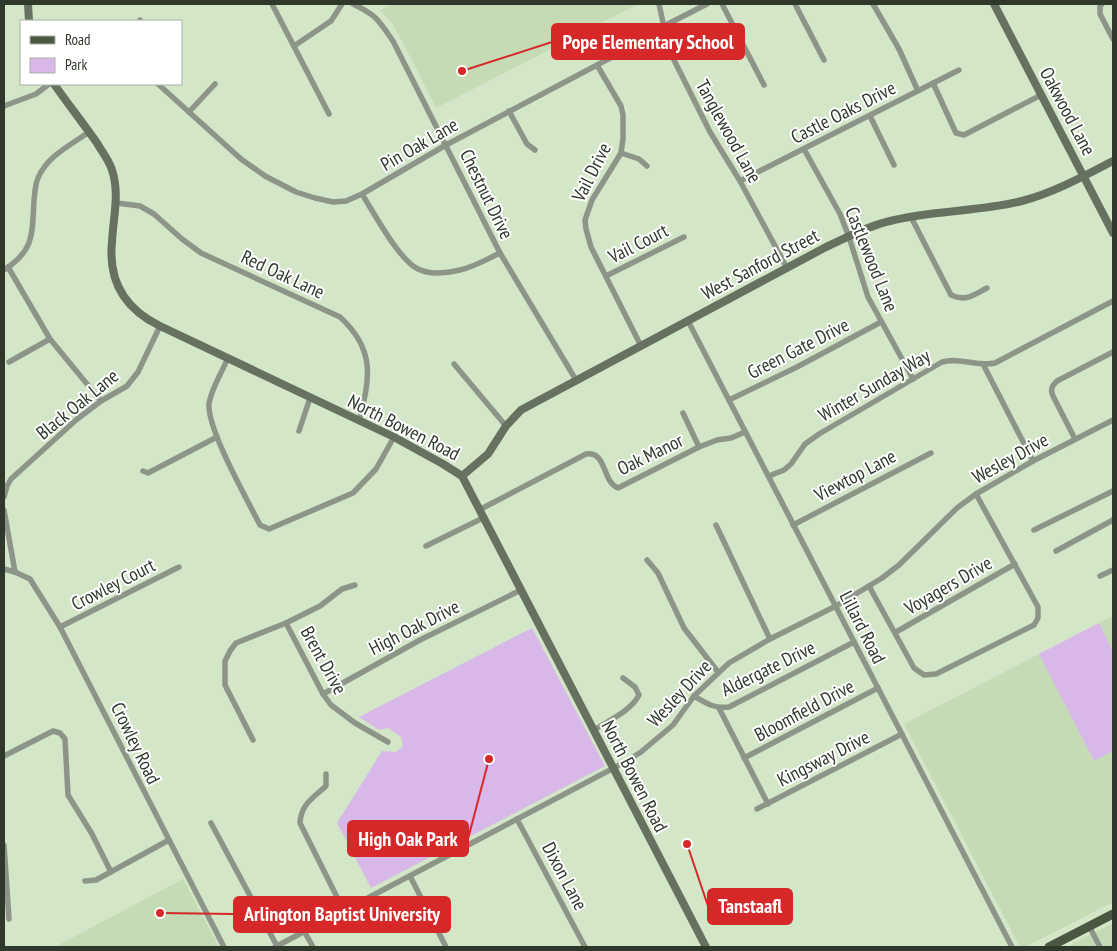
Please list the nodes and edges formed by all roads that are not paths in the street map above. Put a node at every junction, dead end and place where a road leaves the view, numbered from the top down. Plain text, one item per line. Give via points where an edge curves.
1 (28, 4) edge
2 (272, 4) edge
3 (342, 4) edge
4 (353, 4) edge
5 (659, 4) edge
6 (707, 4) edge
7 (722, 4) edge
8 (795, 4) edge
9 (873, 4) edge
10 (994, 4) edge
11 (1101, 5) edge
12 (29, 20) edge
13 (664, 26) junction
14 (1113, 39) edge
15 (294, 46) junction
16 (824, 60) dead end
17 (597, 65) junction
18 (960, 70) dead end
19 (933, 83) junction
20 (215, 84) dead end
21 (48, 85) edge
22 (55, 85) edge
23 (159, 85) edge
24 (764, 85) dead end
25 (918, 91) junction
26 (1041, 95) junction
27 (4, 106) edge
28 (509, 111) junction
29 (189, 112) junction
30 (330, 114) dead end
31 (870, 116) junction
32 (89, 132) junction
33 (446, 145) junction
34 (804, 149) junction
35 (535, 150) dead end
36 (621, 152) junction
37 (1113, 161) edge
38 (894, 165) dead end
39 (648, 166) dead end
40 (1084, 176) junction
41 (740, 182) junction
42 (362, 194) junction
43 (117, 203) junction
44 (911, 217) junction
45 (1113, 233) edge
46 (684, 236) dead end
47 (850, 236) junction
48 (500, 253) junction
49 (787, 268) junction
50 (6, 269) edge
51 (606, 276) junction
52 (987, 288) dead end
53 (1113, 301) edge
54 (688, 321) junction
55 (881, 322) junction
56 (160, 326) junction
57 (50, 339) junction
58 (641, 346) junction
59 (1113, 353) edge
60 (228, 358) junction
61 (9, 362) dead end
62 (454, 364) dead end
63 (984, 366) junction
64 (913, 379) junction
65 (576, 380) junction
66 (310, 398) junction
67 (729, 400) junction
68 (101, 401) junction
69 (683, 413) dead end
70 (1113, 420) edge
71 (359, 421) junction
72 (506, 426) junction
73 (299, 431) dead end
74 (745, 432) junction
75 (217, 438) junction
76 (394, 438) junction
77 (1074, 439) junction
78 (699, 447) junction
79 (931, 453) dead end
80 (1033, 461) junction
81 (143, 471) dead end
82 (462, 476) junction
83 (769, 476) junction
84 (1113, 490) edge
85 (976, 494) junction
86 (4, 497) edge
87 (4, 510) edge
88 (479, 510) junction
89 (483, 518) junction
90 (1113, 520) edge
91 (793, 525) junction
92 (716, 526) dead end
93 (1034, 530) dead end
94 (426, 546) dead end
95 (1056, 551) dead end
96 (647, 560) dead end
97 (1015, 564) junction
98 (179, 567) dead end
99 (4, 569) edge
100 (1113, 570) edge
101 (15, 572) junction
102 (1100, 576) dead end
103 (355, 586) dead end
104 (869, 586) junction
105 (521, 590) junction
106 (836, 606) junction
107 (286, 622) junction
108 (60, 627) junction
109 (896, 632) junction
110 (770, 639) junction
111 (854, 642) junction
112 (718, 672) junction
113 (624, 678) dead end
114 (878, 688) junction
115 (323, 694) junction
116 (694, 696) junction
117 (718, 708) junction
118 (594, 730) junction
119 (902, 734) junction
120 (253, 740) dead end
121 (388, 742) dead end
122 (4, 756) edge
123 (744, 758) junction
124 (614, 768) junction
125 (326, 774) dead end
126 (768, 804) junction
127 (758, 809) dead end
128 (518, 819) junction
129 (211, 823) dead end
130 (169, 840) junction
131 (4, 845) edge
132 (111, 872) junction
133 (410, 876) junction
134 (85, 881) dead end
135 (344, 910) junction
136 (1113, 914) edge
137 (9, 919) dead end
138 (1089, 926) junction
139 (304, 931) junction
140 (224, 947) edge
141 (276, 947) edge
142 (313, 947) edge
143 (446, 947) edge
144 (586, 947) edge
145 (706, 947) edge
146 (1012, 947) edge
147 (1049, 947) edge
148 (1100, 947) edge

1 - 12 street
2 - 15 street
3 - 15 street via 331,21
4 - 33 street, Chestnut Drive via 381,23
5 - 13 street, Tanglewood Lane
6 - 13 street, Pin Oak Lane
7 - 24 street
8 - 16 street
9 - 25 street
10 - 26 street, Oakwood Lane
11 - 14 street via 1100,14
13 - 17 street, Pin Oak Lane
13 - 41 street, Tanglewood Lane via 669,50 710,132
15 - 30 street
17 - 28 street, Pin Oak Lane
17 - 36 street, Vail Drive via 624,115
18 - 19 street, Castle Oaks Drive
19 - 25 street, Castle Oaks Drive
19 - 26 street via 956,133 964,135
20 - 29 street
21 - 27 street via 36,94
22 - 32 street, North Bowen Road
23 - 29 street, Pin Oak Lane
25 - 31 street, Castle Oaks Drive
26 - 40 street, Oakwood Lane
28 - 33 street, Pin Oak Lane
28 - 35 street via 527,144
29 - 42 street, Pin Oak Lane via 241,159 296,192 333,202
31 - 34 street, Castle Oaks Drive
31 - 38 street
32 - 43 street, North Bowen Road via 113,172
32 - 50 street via 44,166 35,187 32,235 27,249
33 - 42 street, Pin Oak Lane
33 - 48 street, Chestnut Drive
34 - 41 street, Castle Oaks Drive
34 - 47 street, Castlewood Lane
36 - 39 street
36 - 51 street, Vail Drive via 592,200 585,220 591,247
37 - 40 street, West Sanford Street
40 - 44 street, West Sanford Street via 1050,192 1020,201
40 - 45 street, Oakwood Lane
41 - 49 street, Tanglewood Lane
42 - 48 street via 405,259 415,268 430,272 460,270
43 - 56 street, North Bowen Road via 112,240 113,272 126,300 146,319
43 - 71 street, Red Oak Lane via 140,206 201,253 340,317 350,326 360,341 368,373
44 - 47 street, West Sanford Street via 881,223
44 - 52 street via 951,295 966,299
46 - 51 street, Vail Court
47 - 49 street, West Sanford Street
47 - 55 street, Castlewood Lane via 868,297
48 - 65 street, Chestnut Drive
49 - 54 street, West Sanford Street
50 - 57 street
51 - 58 street, Vail Drive
53 - 63 street
54 - 58 street, West Sanford Street
54 - 67 street, Lillard Road
55 - 64 street, Castlewood Lane
55 - 67 street, Green Gate Drive
56 - 60 street, North Bowen Road
56 - 68 street, Black Oak Lane via 138,372 127,386
57 - 61 street
57 - 68 street
58 - 65 street, West Sanford Street
59 - 77 street via 1052,386 1053,396
60 - 66 street, North Bowen Road
60 - 75 street via 209,405
62 - 72 street
63 - 64 street, Winter Sunday Way via 950,360
63 - 80 street
64 - 83 street, Winter Sunday Way via 819,434 805,444 784,470
65 - 72 street, West Sanford Street via 521,410
66 - 71 street, North Bowen Road
66 - 73 street
67 - 74 street, Lillard Road
68 - 86 street, Black Oak Lane via 11,479
69 - 78 street
70 - 77 street, Wesley Drive
71 - 76 street, North Bowen Road
72 - 82 street, West Sanford Street via 488,454
74 - 78 street, Oak Manor
74 - 83 street, Lillard Road
75 - 76 street via 260,526 269,529 353,492 376,469
75 - 81 street via 148,473
76 - 82 street, North Bowen Road
77 - 80 street, Wesley Drive
78 - 88 street, Oak Manor via 618,488 611,484 599,457 586,454
79 - 91 street, Viewtop Lane
80 - 85 street, Wesley Drive
82 - 88 street, North Bowen Road
83 - 91 street, Lillard Road
84 - 93 street
85 - 97 street
85 - 104 street, Wesley Drive via 899,564
87 - 101 street
88 - 89 street, North Bowen Road
89 - 94 street
89 - 105 street, North Bowen Road
90 - 95 street
91 - 106 street, Lillard Road
92 - 110 street
96 - 112 street via 658,573 684,628
97 - 109 street, Voyagers Drive
97 - 109 street via 1038,607 1034,625 930,676 914,668
98 - 108 street, Crowley Court
99 - 101 street, Crowley Road
100 - 102 street
101 - 108 street, Crowley Road via 35,586
103 - 107 street via 342,589 320,606
104 - 106 street, Wesley Drive
104 - 109 street
105 - 115 street, High Oak Drive via 420,640
105 - 118 street, North Bowen Road
106 - 110 street, Wesley Drive
106 - 111 street, Lillard Road
107 - 115 street, Brent Drive
107 - 120 street via 236,643 225,661 225,685
108 - 130 street, Crowley Road
110 - 112 street, Wesley Drive
111 - 114 street, Lillard Road
111 - 117 street, Aldergate Drive via 728,706
112 - 116 street, Wesley Drive
113 - 118 street via 637,690 637,699
114 - 119 street, Lillard Road
114 - 123 street, Bloomfield Drive
115 - 121 street, Brent Drive via 337,712
116 - 117 street, Aldergate Drive
116 - 124 street, Wesley Drive via 662,734 641,752
117 - 123 street
118 - 124 street, North Bowen Road
119 - 126 street, Kingsway Drive
119 - 146 street, Lillard Road
122 - 132 street via 54,731 63,736 68,796
123 - 126 street
124 - 128 street, Wesley Drive
124 - 145 street, North Bowen Road
125 - 135 street via 326,786 303,807 300,823
126 - 127 street, Kingsway Drive
128 - 133 street, Wesley Drive
128 - 144 street, Dixon Lane
129 - 141 street
130 - 132 street
130 - 140 street, Crowley Road
131 - 137 street
132 - 134 street via 96,880
133 - 135 street, Wesley Drive
133 - 143 street
135 - 139 street, Wesley Drive
136 - 138 main road
138 - 147 main road
138 - 148 street
139 - 141 street, Wesley Drive
139 - 142 street

